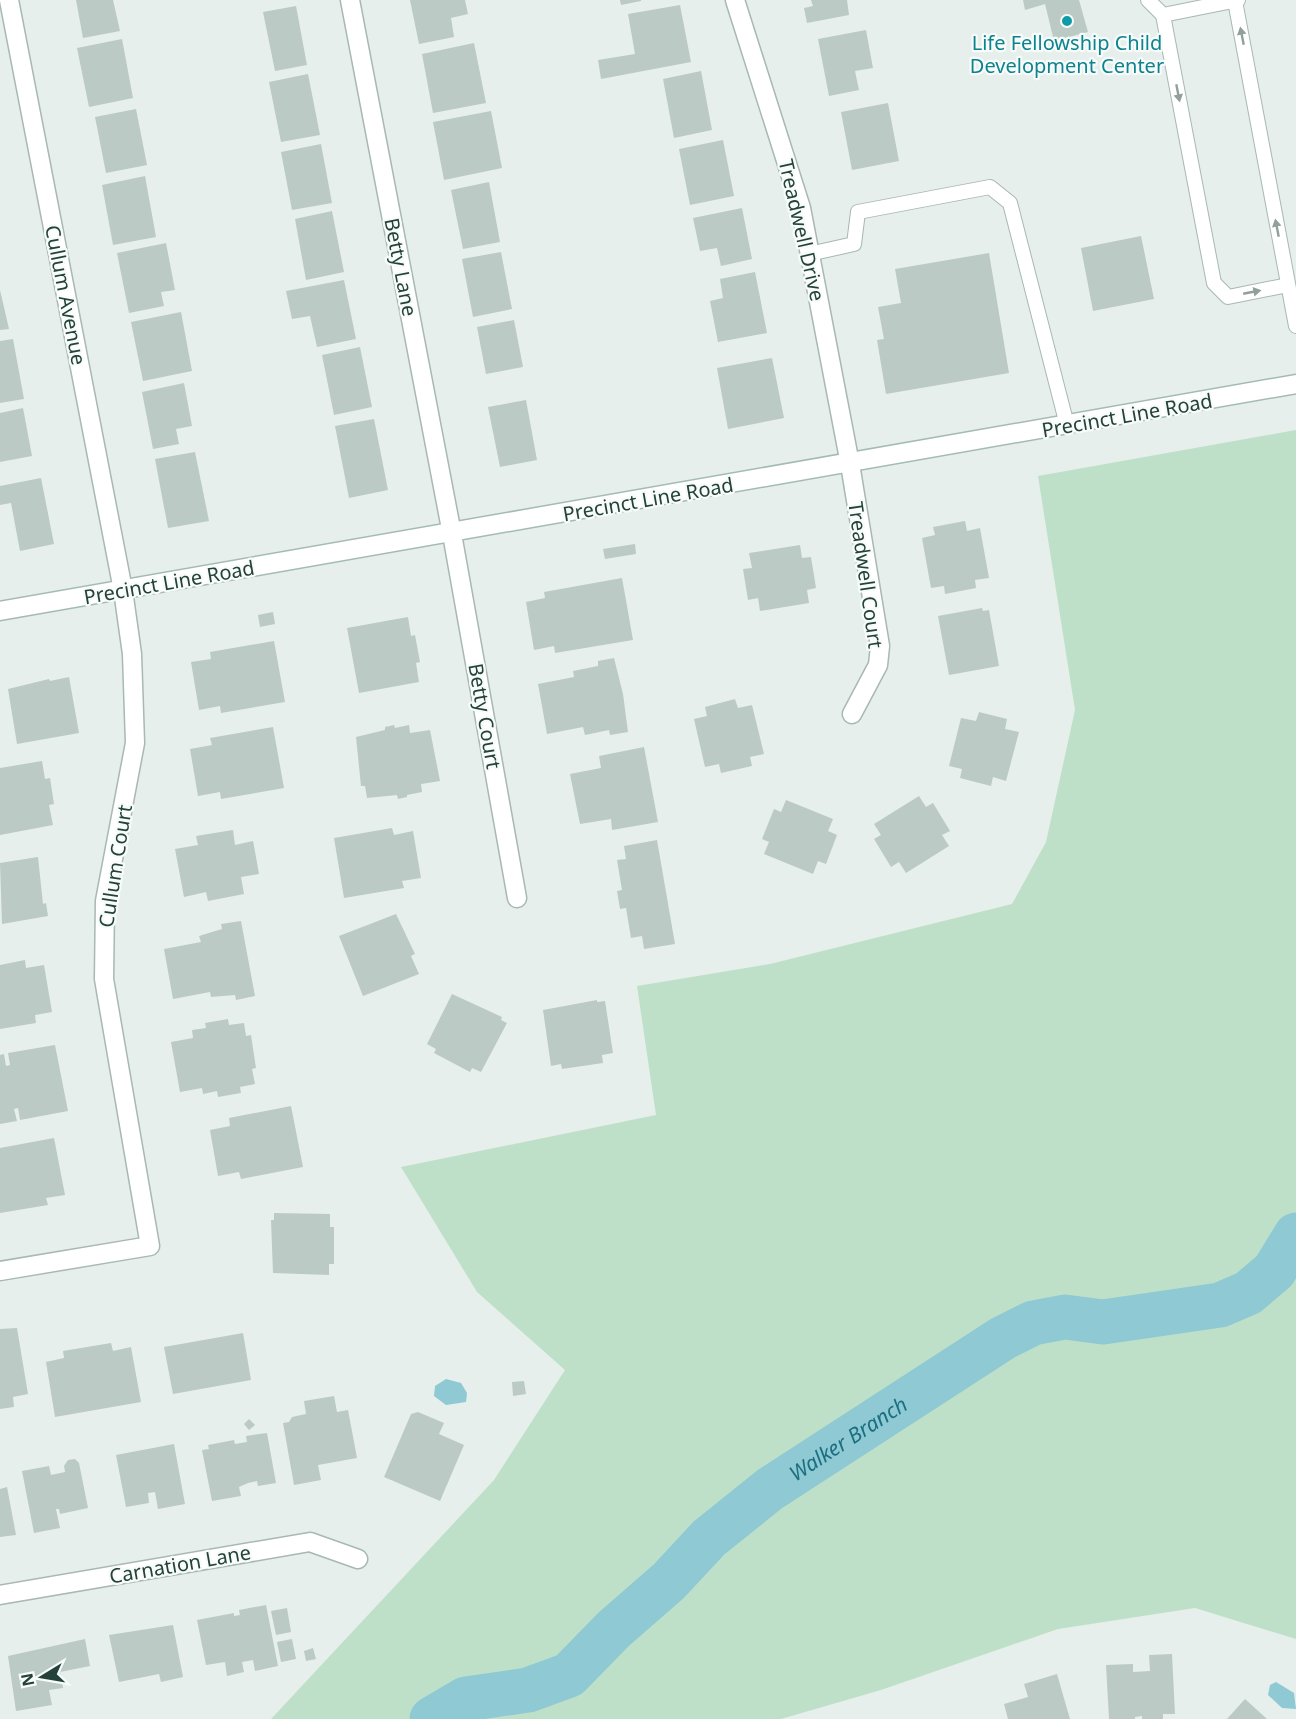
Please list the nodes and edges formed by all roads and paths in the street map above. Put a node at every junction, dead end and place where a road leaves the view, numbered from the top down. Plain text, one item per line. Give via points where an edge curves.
1 (9, 0) edge
2 (350, 0) edge
3 (735, 0) edge
4 (1148, 0) edge
5 (1236, 0) edge
6 (1163, 15) junction
7 (809, 254) junction
8 (1288, 285) junction
9 (1296, 326) edge
10 (1296, 384) edge
11 (1067, 426) junction
12 (850, 464) junction
13 (452, 534) junction
14 (123, 590) junction
15 (0, 611) edge
16 (852, 714) dead end
17 (517, 898) dead end
18 (0, 1271) edge
19 (358, 1559) dead end
20 (0, 1595) edge

1 - 14 street, Cullum Avenue
2 - 13 street, Betty Lane
3 - 7 street, Treadwell Drive via 801,208
4 - 6 lane
5 - 6 lane
8 -> 5 lane
6 -> 8 lane via 1214,283 1228,297
7 - 11 lane via 854,244 858,212 990,187 1010,203
7 - 12 street, Treadwell Drive
8 - 9 lane
10 - 11 street, Precinct Line Road
11 - 12 street, Precinct Line Road
12 - 13 street, Precinct Line Road
12 - 16 street, Treadwell Court via 880,646 878,665
13 - 14 street, Precinct Line Road
13 - 17 street, Betty Court
14 - 15 street, Precinct Line Road
14 - 18 street, Cullum Court via 132,654 135,743 105,901 104,979 150,1246
19 - 20 street, Carnation Lane via 310,1542

